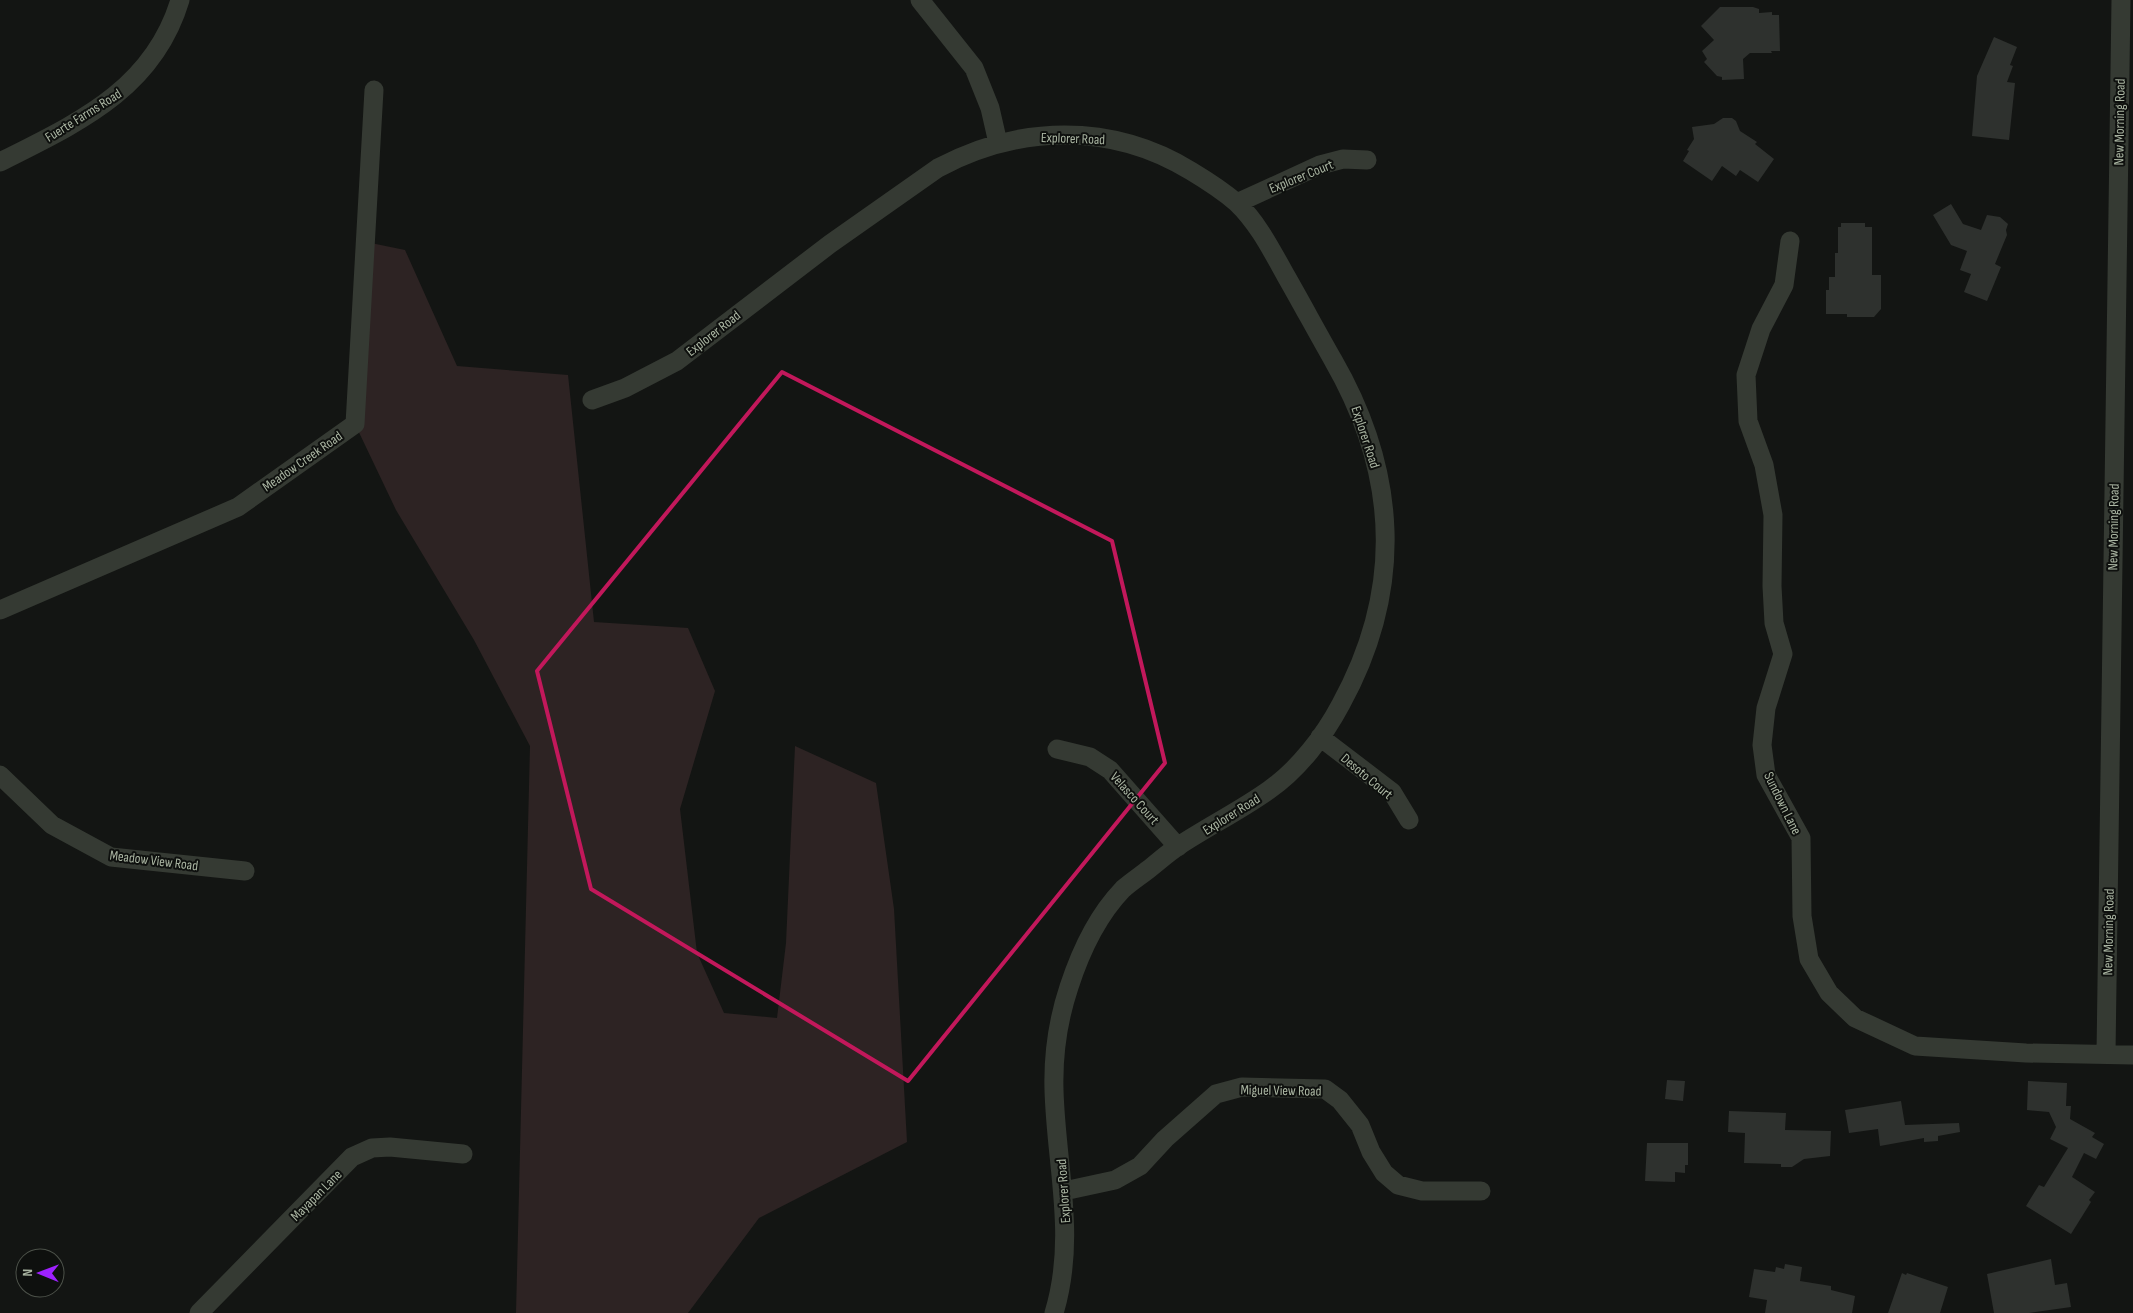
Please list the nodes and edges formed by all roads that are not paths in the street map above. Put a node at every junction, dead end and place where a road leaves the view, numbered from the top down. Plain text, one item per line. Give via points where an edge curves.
1 (180, 0) edge
2 (920, 0) edge
3 (2121, 0) edge
4 (374, 90) dead end
5 (998, 143) junction
6 (1367, 160) dead end
7 (0, 162) edge
8 (1237, 203) junction
9 (1790, 241) dead end
10 (592, 400) dead end
11 (0, 610) edge
12 (1320, 737) junction
13 (1057, 748) dead end
14 (0, 775) edge
15 (1409, 820) dead end
16 (1178, 846) junction
17 (245, 871) dead end
18 (2106, 1054) junction
19 (2133, 1055) edge
20 (463, 1154) dead end
21 (1064, 1191) junction
22 (1481, 1191) dead end
23 (199, 1313) edge
24 (1054, 1313) edge

1 - 7 street, Fuerte Farms Road via 166,36 131,83 71,125
2 - 5 street via 974,68 990,108
3 - 18 street, New Morning Road
4 - 11 street, Meadow Creek Road via 355,424 238,507
5 - 8 street, Explorer Road via 1060,134 1110,139 1159,154 1181,165
5 - 10 street, Explorer Road via 957,158 920,180 677,361 625,388
6 - 8 street, Explorer Court via 1342,159 1320,165
8 - 12 street, Explorer Road via 1262,234 1346,382 1368,432 1381,487 1383,574 1372,632 1350,687
9 - 18 street, Sundown Lane via 1784,285 1761,329 1746,375 1748,421 1764,465 1773,515 1774,623 1782,654 1766,708 1762,745 1766,775 1801,838 1802,916 1809,959 1829,993 1855,1018 1915,1046
12 - 15 street, Desoto Court via 1392,792
12 - 16 street, Explorer Road via 1292,770 1270,789
13 - 16 street, Velasco Court via 1090,757 1110,770
14 - 17 street, Meadow View Road via 52,825 111,857
16 - 21 street, Explorer Road via 1124,889 1092,934 1069,984 1054,1065
18 - 19 street, Sundown Lane
20 - 23 street, Mayapan Lane via 390,1147 372,1148 352,1158
21 - 22 street, Miguel View Road via 1115,1180 1140,1166 1216,1094 1242,1088 1325,1089 1340,1100 1360,1125 1384,1174 1398,1185 1422,1191
21 - 24 street, Explorer Road via 1066,1240 1062,1288

